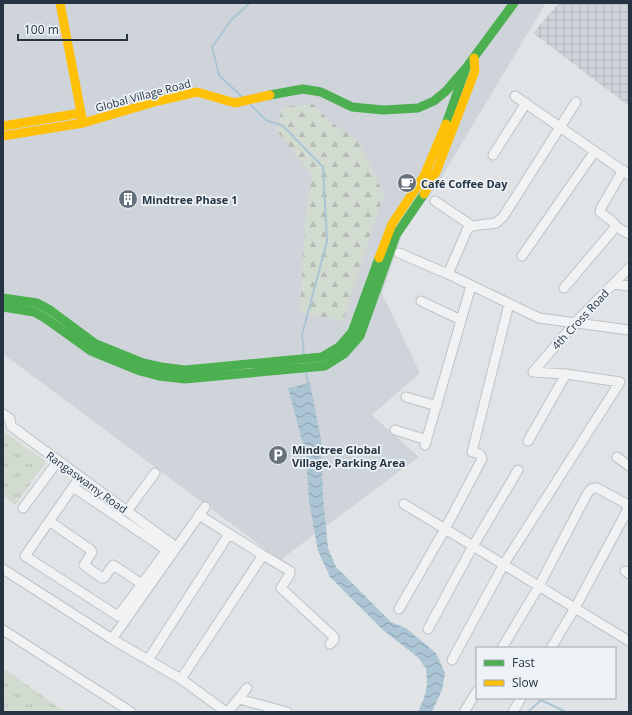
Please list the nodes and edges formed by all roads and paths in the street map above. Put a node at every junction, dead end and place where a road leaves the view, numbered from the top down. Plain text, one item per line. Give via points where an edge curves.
1 (60, 3) edge
2 (514, 3) edge
3 (474, 58) junction
4 (466, 68) junction
5 (515, 96) dead end
6 (576, 102) dead end
7 (526, 103) junction
8 (81, 113) junction
9 (83, 123) junction
10 (3, 126) edge
11 (561, 128) junction
12 (3, 136) edge
13 (595, 151) junction
14 (493, 155) dead end
15 (626, 172) edge
16 (435, 201) dead end
17 (472, 226) junction
18 (615, 226) junction
19 (629, 234) edge
20 (399, 253) dead end
21 (522, 256) dead end
22 (629, 268) edge
23 (448, 274) junction
24 (613, 284) junction
25 (471, 286) junction
26 (629, 286) edge
27 (564, 288) dead end
28 (3, 298) edge
29 (421, 301) dead end
30 (509, 304) junction
31 (3, 307) edge
32 (461, 320) junction
33 (574, 324) junction
34 (629, 330) edge
35 (323, 361) junction
36 (280, 366) junction
37 (566, 374) junction
38 (625, 383) edge
39 (406, 397) dead end
40 (437, 406) junction
41 (3, 414) edge
42 (395, 430) dead end
43 (528, 441) dead end
44 (617, 457) dead end
45 (58, 461) junction
46 (629, 466) edge
47 (518, 470) dead end
48 (155, 473) dead end
49 (80, 477) junction
50 (73, 487) junction
51 (404, 504) dead end
52 (205, 507) dead end
53 (23, 508) dead end
54 (127, 511) junction
55 (199, 515) junction
56 (50, 521) junction
57 (445, 529) junction
58 (229, 534) junction
59 (473, 546) junction
60 (176, 547) junction
61 (263, 555) junction
62 (504, 564) junction
63 (3, 570) edge
64 (145, 586) junction
65 (539, 586) junction
66 (575, 608) junction
67 (399, 609) dead end
68 (428, 629) dead end
69 (3, 630) edge
70 (112, 639) junction
71 (629, 641) edge
72 (330, 644) dead end
73 (503, 647) edge
74 (552, 647) edge
75 (148, 660) junction
76 (452, 660) dead end
77 (181, 679) junction
78 (247, 688) dead end
79 (476, 693) edge
80 (239, 698) junction
81 (520, 699) edge
82 (280, 711) edge
83 (131, 712) edge
84 (227, 712) edge
85 (464, 712) edge
86 (513, 712) edge

1 - 8 street
2 - 3 street, Global Village Road
3 - 4 street, Global Village Road
3 - 35 street via 475,71 442,158 424,194 398,230 363,329 350,349 339,359
4 - 9 street, Global Village Road via 434,101 418,108 383,110 352,107 321,92 303,89 236,103 197,92
4 - 35 street via 429,166 388,232 352,332
5 - 7 street
6 - 11 street
7 - 11 street
7 - 14 street
8 - 9 street
8 - 10 street
9 - 12 street, Global Village Road
11 - 13 street
11 - 17 street via 503,217 496,223
13 - 15 street
13 - 21 street
15 - 18 street via 600,212
16 - 17 street
17 - 23 street via 463,235
18 - 19 street
18 - 27 street
20 - 23 street
22 - 24 street, 4th Cross Road
23 - 25 street
24 - 26 street
24 - 33 street, 4th Cross Road
25 - 30 street
25 - 32 street
28 - 36 street via 37,303 96,344 152,365 185,370
29 - 32 street
30 - 33 street via 539,318
30 - 57 street via 472,452 480,454 482,459
31 - 36 street via 28,310 40,315 91,351 155,375 185,379
32 - 40 street
33 - 34 street
33 - 37 street, 4th Cross Road via 533,372
35 - 36 street
37 - 38 street
37 - 43 street
38 - 62 street
39 - 40 street
40 - 42 street via 426,443
41 - 45 street, Rangaswamy Road via 10,419 11,426
44 - 46 street
45 - 49 street, Rangaswamy Road
45 - 53 street
47 - 59 street
48 - 54 street
49 - 50 street
49 - 54 street, Rangaswamy Road
50 - 56 street
50 - 64 street via 165,549
51 - 57 street
52 - 55 street
54 - 60 street, Rangaswamy Road
55 - 58 street
55 - 60 street
56 - 64 street via 92,551 84,565 96,574 104,578 113,565
56 - 64 street via 25,556 118,616
57 - 59 street
57 - 67 street
58 - 61 street
58 - 75 street
59 - 62 street
59 - 68 street
60 - 64 street
61 - 72 street via 290,571 281,588 334,637
61 - 77 street
62 - 65 street
62 - 76 street
63 - 70 street
64 - 70 street
65 - 66 street
65 - 66 street via 590,490 597,488 625,503 628,509
65 - 73 street
66 - 71 street
66 - 74 street
69 - 83 street
70 - 75 street
75 - 77 street
77 - 84 street
78 - 80 street
79 - 85 street
80 - 82 street
80 - 84 street
81 - 86 street

